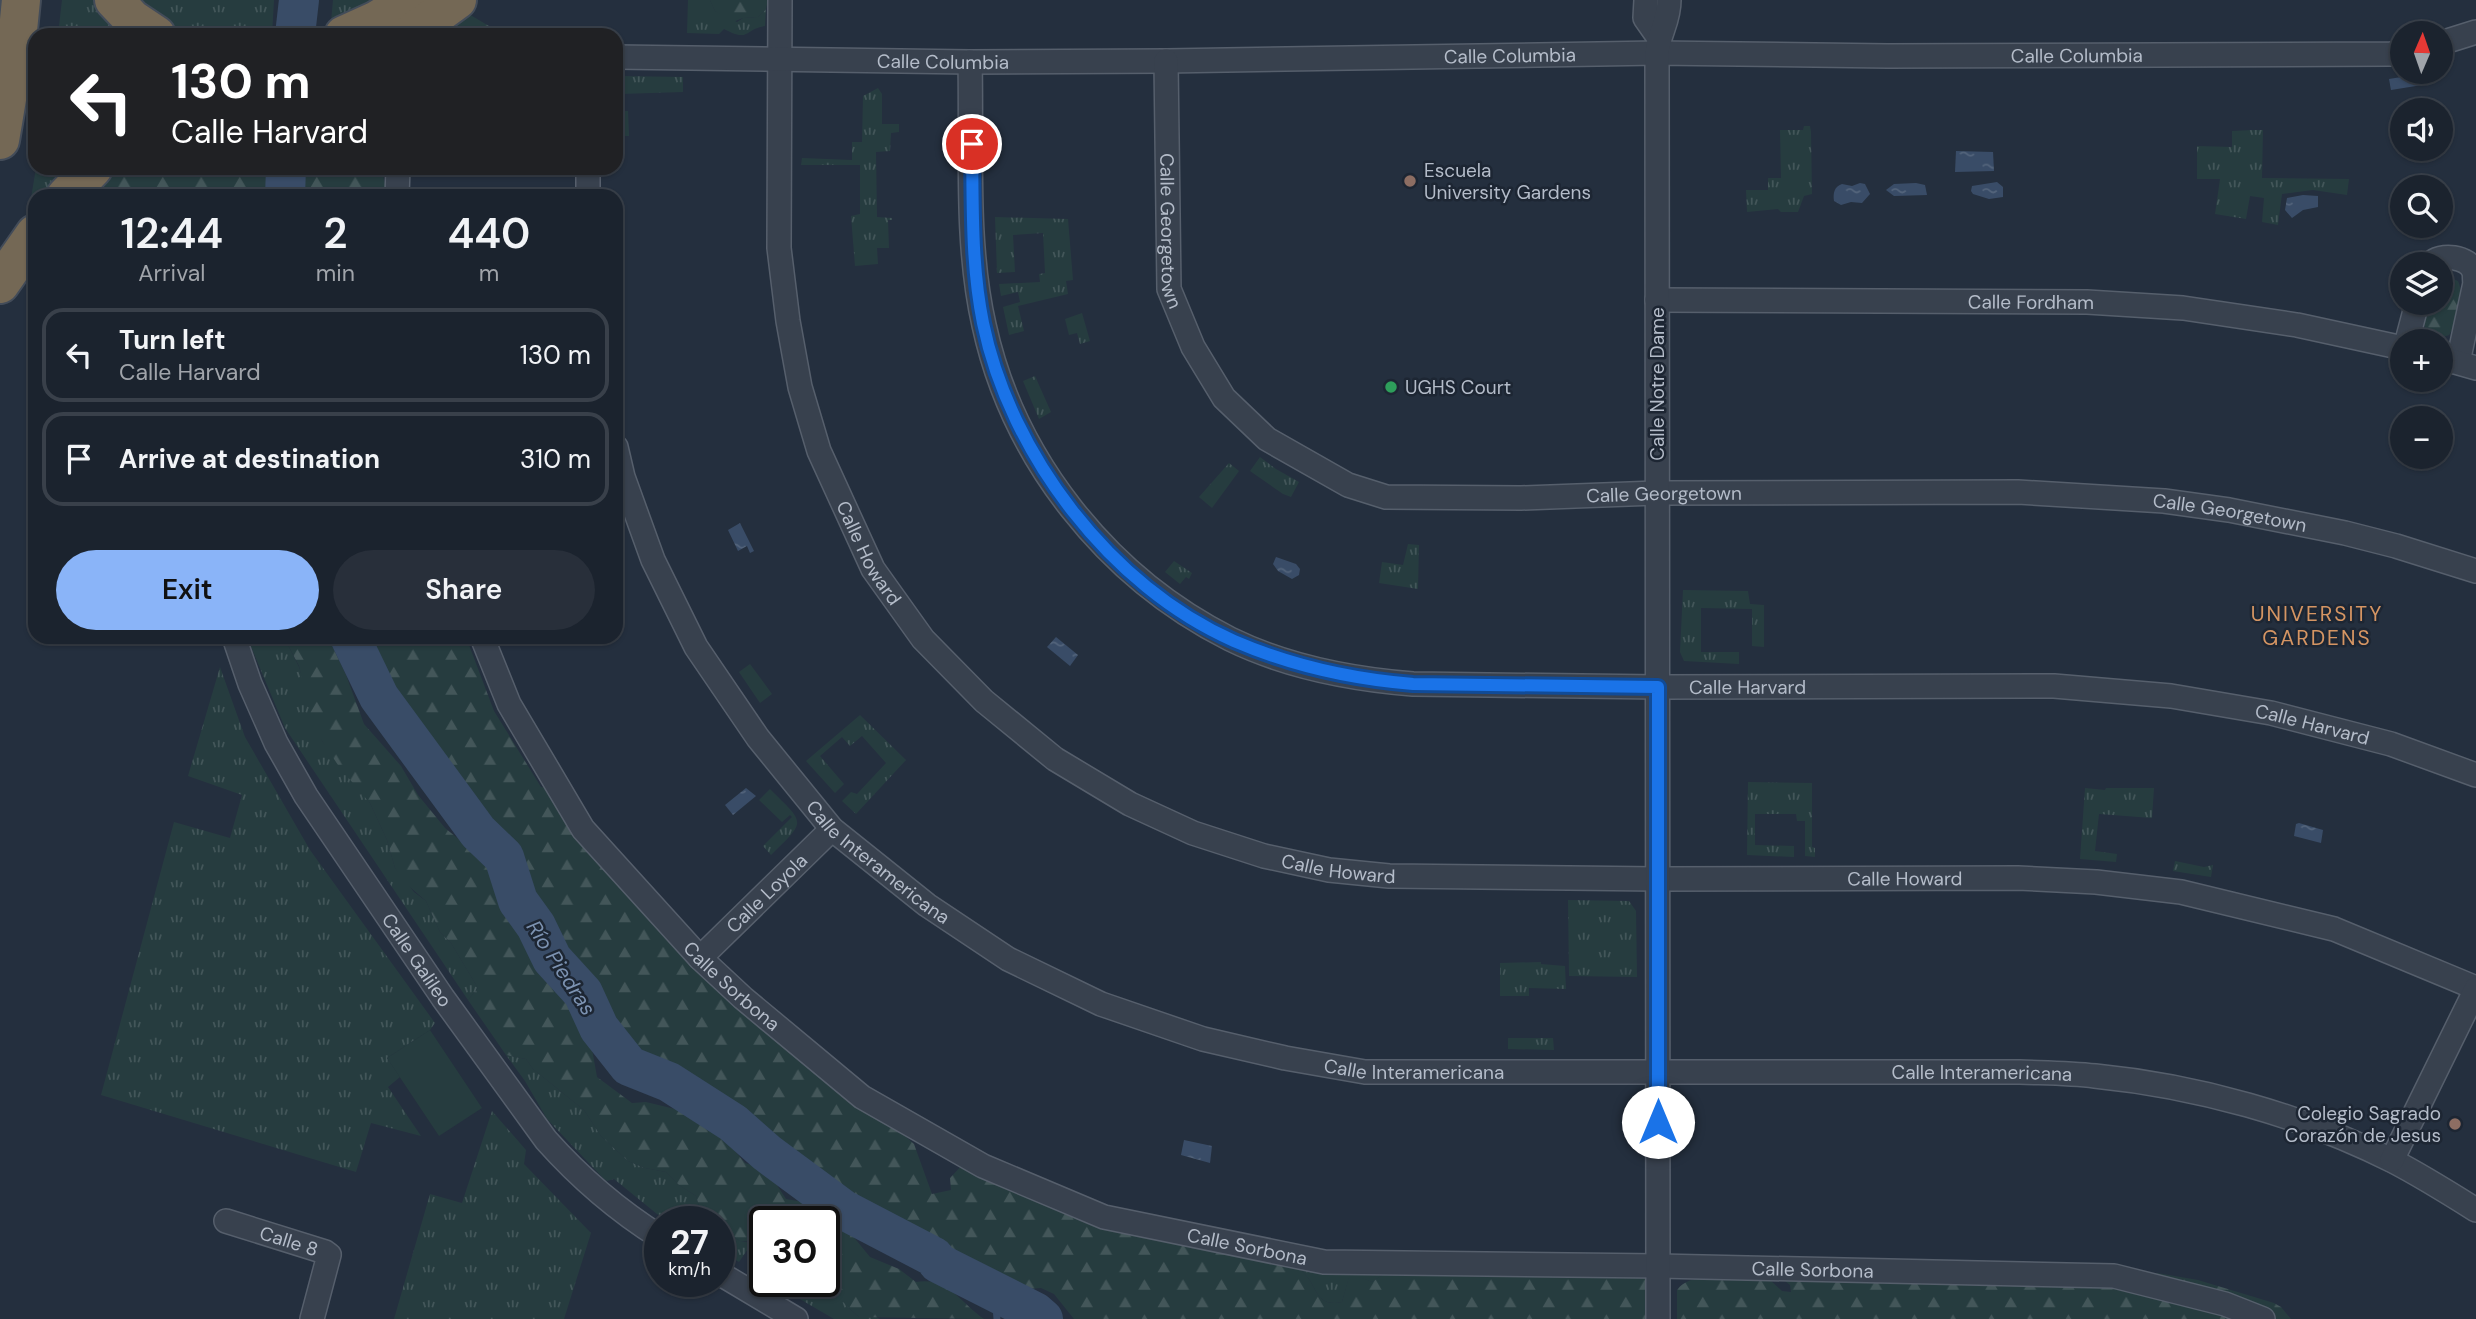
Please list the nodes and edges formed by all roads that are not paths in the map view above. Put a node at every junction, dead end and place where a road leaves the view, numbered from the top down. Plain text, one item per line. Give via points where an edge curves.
1 (21, 0) edge
2 (114, 0) edge
3 (411, 0) edge
4 (457, 0) edge
5 (780, 0) edge
6 (1646, 0) edge
7 (1669, 0) edge
8 (146, 28) edge
9 (358, 28) edge
10 (419, 28) edge
11 (2476, 32) edge
12 (2454, 39) edge
13 (1658, 45) junction
14 (2390, 54) edge
15 (623, 57) edge
16 (779, 58) junction
17 (1166, 61) junction
18 (971, 62) junction
19 (0, 140) edge
20 (86, 175) edge
21 (73, 189) edge
22 (28, 244) edge
23 (2453, 258) edge
24 (0, 284) edge
25 (1657, 300) junction
26 (2390, 345) edge
27 (2458, 363) edge
28 (623, 473) edge
29 (1656, 493) junction
30 (2476, 571) edge
31 (236, 644) edge
32 (485, 644) edge
33 (1658, 687) junction
34 (2476, 775) edge
35 (832, 829) junction
36 (1657, 879) junction
37 (700, 958) junction
38 (2476, 989) edge
39 (1658, 1073) junction
40 (2392, 1160) junction
41 (2476, 1210) edge
42 (226, 1221) dead end
43 (644, 1227) edge
44 (1659, 1266) junction
45 (735, 1283) edge
46 (1658, 1312) edge
47 (312, 1319) edge
48 (796, 1319) edge
49 (2263, 1319) edge

1 - 19 highway
2 - 8 highway
3 - 9 highway
4 - 10 highway
5 - 16 street, Calle Howard
6 - 13 street via 1646,18
7 - 13 street via 1669,16
11 - 12 street
13 - 14 street, Calle Columbia via 1902,56
13 - 17 street, Calle Columbia
13 - 25 street, Calle Notre Dame
15 - 16 street, Calle Columbia
16 - 18 street, Calle Columbia
16 - 36 street, Calle Howard via 779,247 800,387 819,451 873,569 923,639 984,701 1055,759 1130,804 1193,833 1264,856 1329,870 1389,876
17 - 18 street, Calle Columbia
17 - 29 street, Calle Georgetown via 1169,289 1193,347 1224,398 1267,439 1348,485 1386,497
18 - 33 street, Calle Harvard via 973,254 992,358 1030,446 1058,492 1122,565 1176,607 1232,640 1326,673 1413,684
20 - 21 highway
22 - 24 highway
23 - 27 street via 2468,263 2474,271
25 - 26 street, Calle Fordham via 2087,302 2183,308 2297,324
25 - 29 street, Calle Notre Dame
28 - 35 street, Calle Interamericana via 653,561 696,647 758,737
29 - 30 street, Calle Georgetown via 2018,492 2164,501 2345,533
29 - 33 street, Calle Notre Dame
31 - 43 street, Calle Galileo via 276,743 300,785 443,998 546,1140
32 - 37 street, Calle Sorbona via 509,704 583,829
33 - 34 street, Calle Harvard via 2054,686 2171,696 2285,716 2391,744
33 - 36 street, Calle Notre Dame
35 - 37 street, Calle Loyola
35 - 39 street, Calle Interamericana via 927,905 1008,959 1101,1004 1203,1039 1365,1072
36 - 38 street, Calle Howard via 2018,878 2181,892 2334,929
36 - 39 street, Calle Notre Dame
37 - 44 street, Calle Sorbona via 862,1097 983,1166 1104,1217 1324,1262
38 - 40 street
39 - 40 street, Calle Interamericana via 2095,1076 2244,1105 2314,1127
39 - 44 street, Calle Notre Dame
40 - 41 street, Calle Interamericana
42 - 47 street, Calle 8 via 329,1255
44 - 46 street, Calle Notre Dame
44 - 49 street, Calle Sorbona via 2114,1276 2225,1304
45 - 48 street

